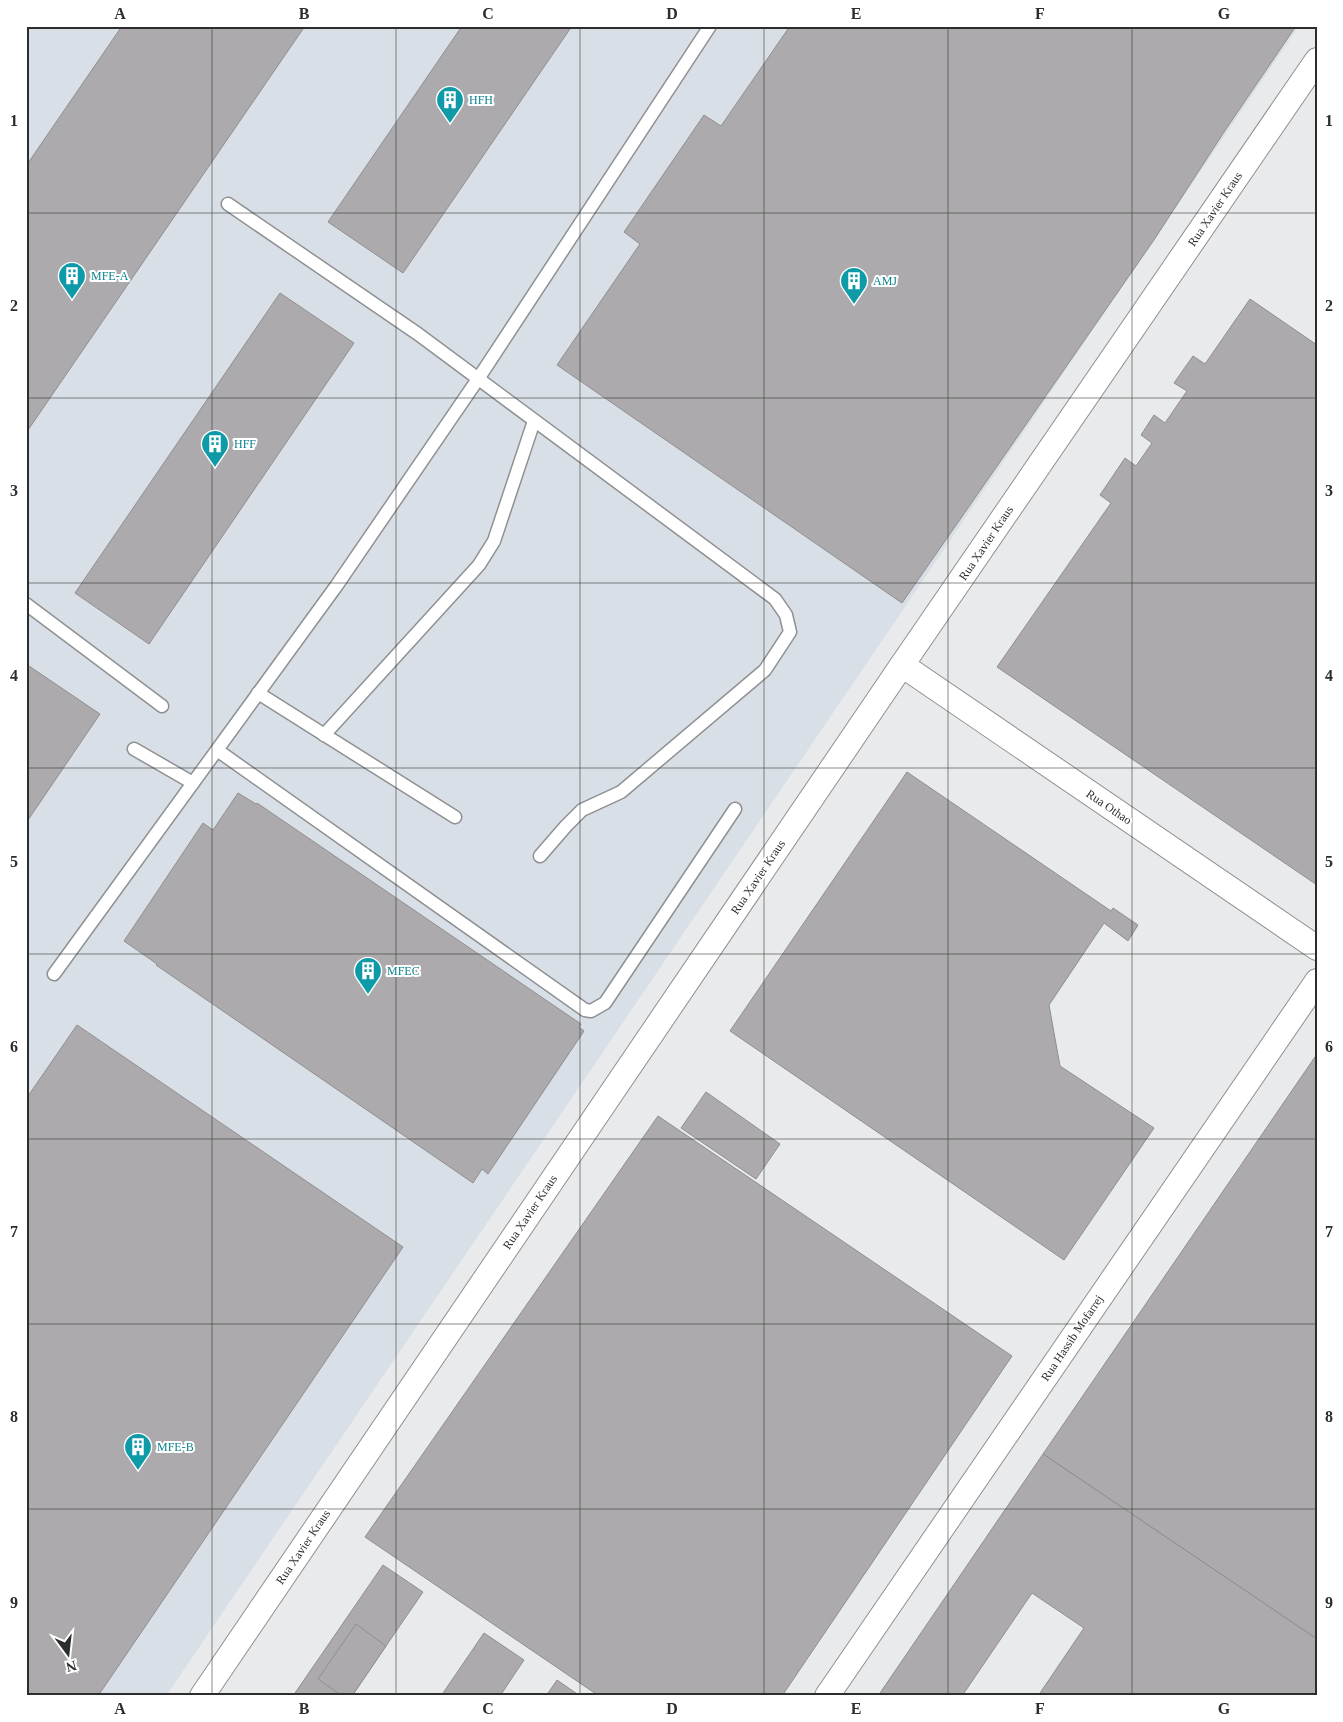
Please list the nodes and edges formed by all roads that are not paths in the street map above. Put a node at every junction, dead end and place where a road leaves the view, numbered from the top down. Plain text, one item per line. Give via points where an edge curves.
1 (710, 26) edge
2 (1317, 60) edge
3 (228, 204) dead end
4 (478, 379) junction
5 (534, 421) junction
6 (26, 604) edge
7 (902, 665) junction
8 (258, 693) junction
9 (162, 706) dead end
10 (324, 734) junction
11 (134, 749) dead end
12 (217, 750) junction
13 (193, 783) junction
14 (735, 809) dead end
15 (455, 817) dead end
16 (540, 856) dead end
17 (1317, 948) edge
18 (54, 974) dead end
19 (1317, 981) edge
20 (202, 1696) edge
21 (827, 1696) edge

1 - 4 lane
2 - 7 street, Rua Xavier Kraus
3 - 4 lane
4 - 5 lane
4 - 8 lane via 337,585
5 - 10 lane via 487,554
5 - 16 lane via 775,599 786,615 790,632 765,670 621,792 582,810
6 - 9 lane
7 - 17 street, Rua Othao
7 - 20 street, Rua Xavier Kraus
8 - 10 lane
8 - 12 lane
10 - 15 lane
11 - 13 lane
12 - 13 lane
12 - 14 lane via 585,1010 591,1011 605,1003
13 - 18 lane
19 - 21 street, Rua Hassib Mofarrej

